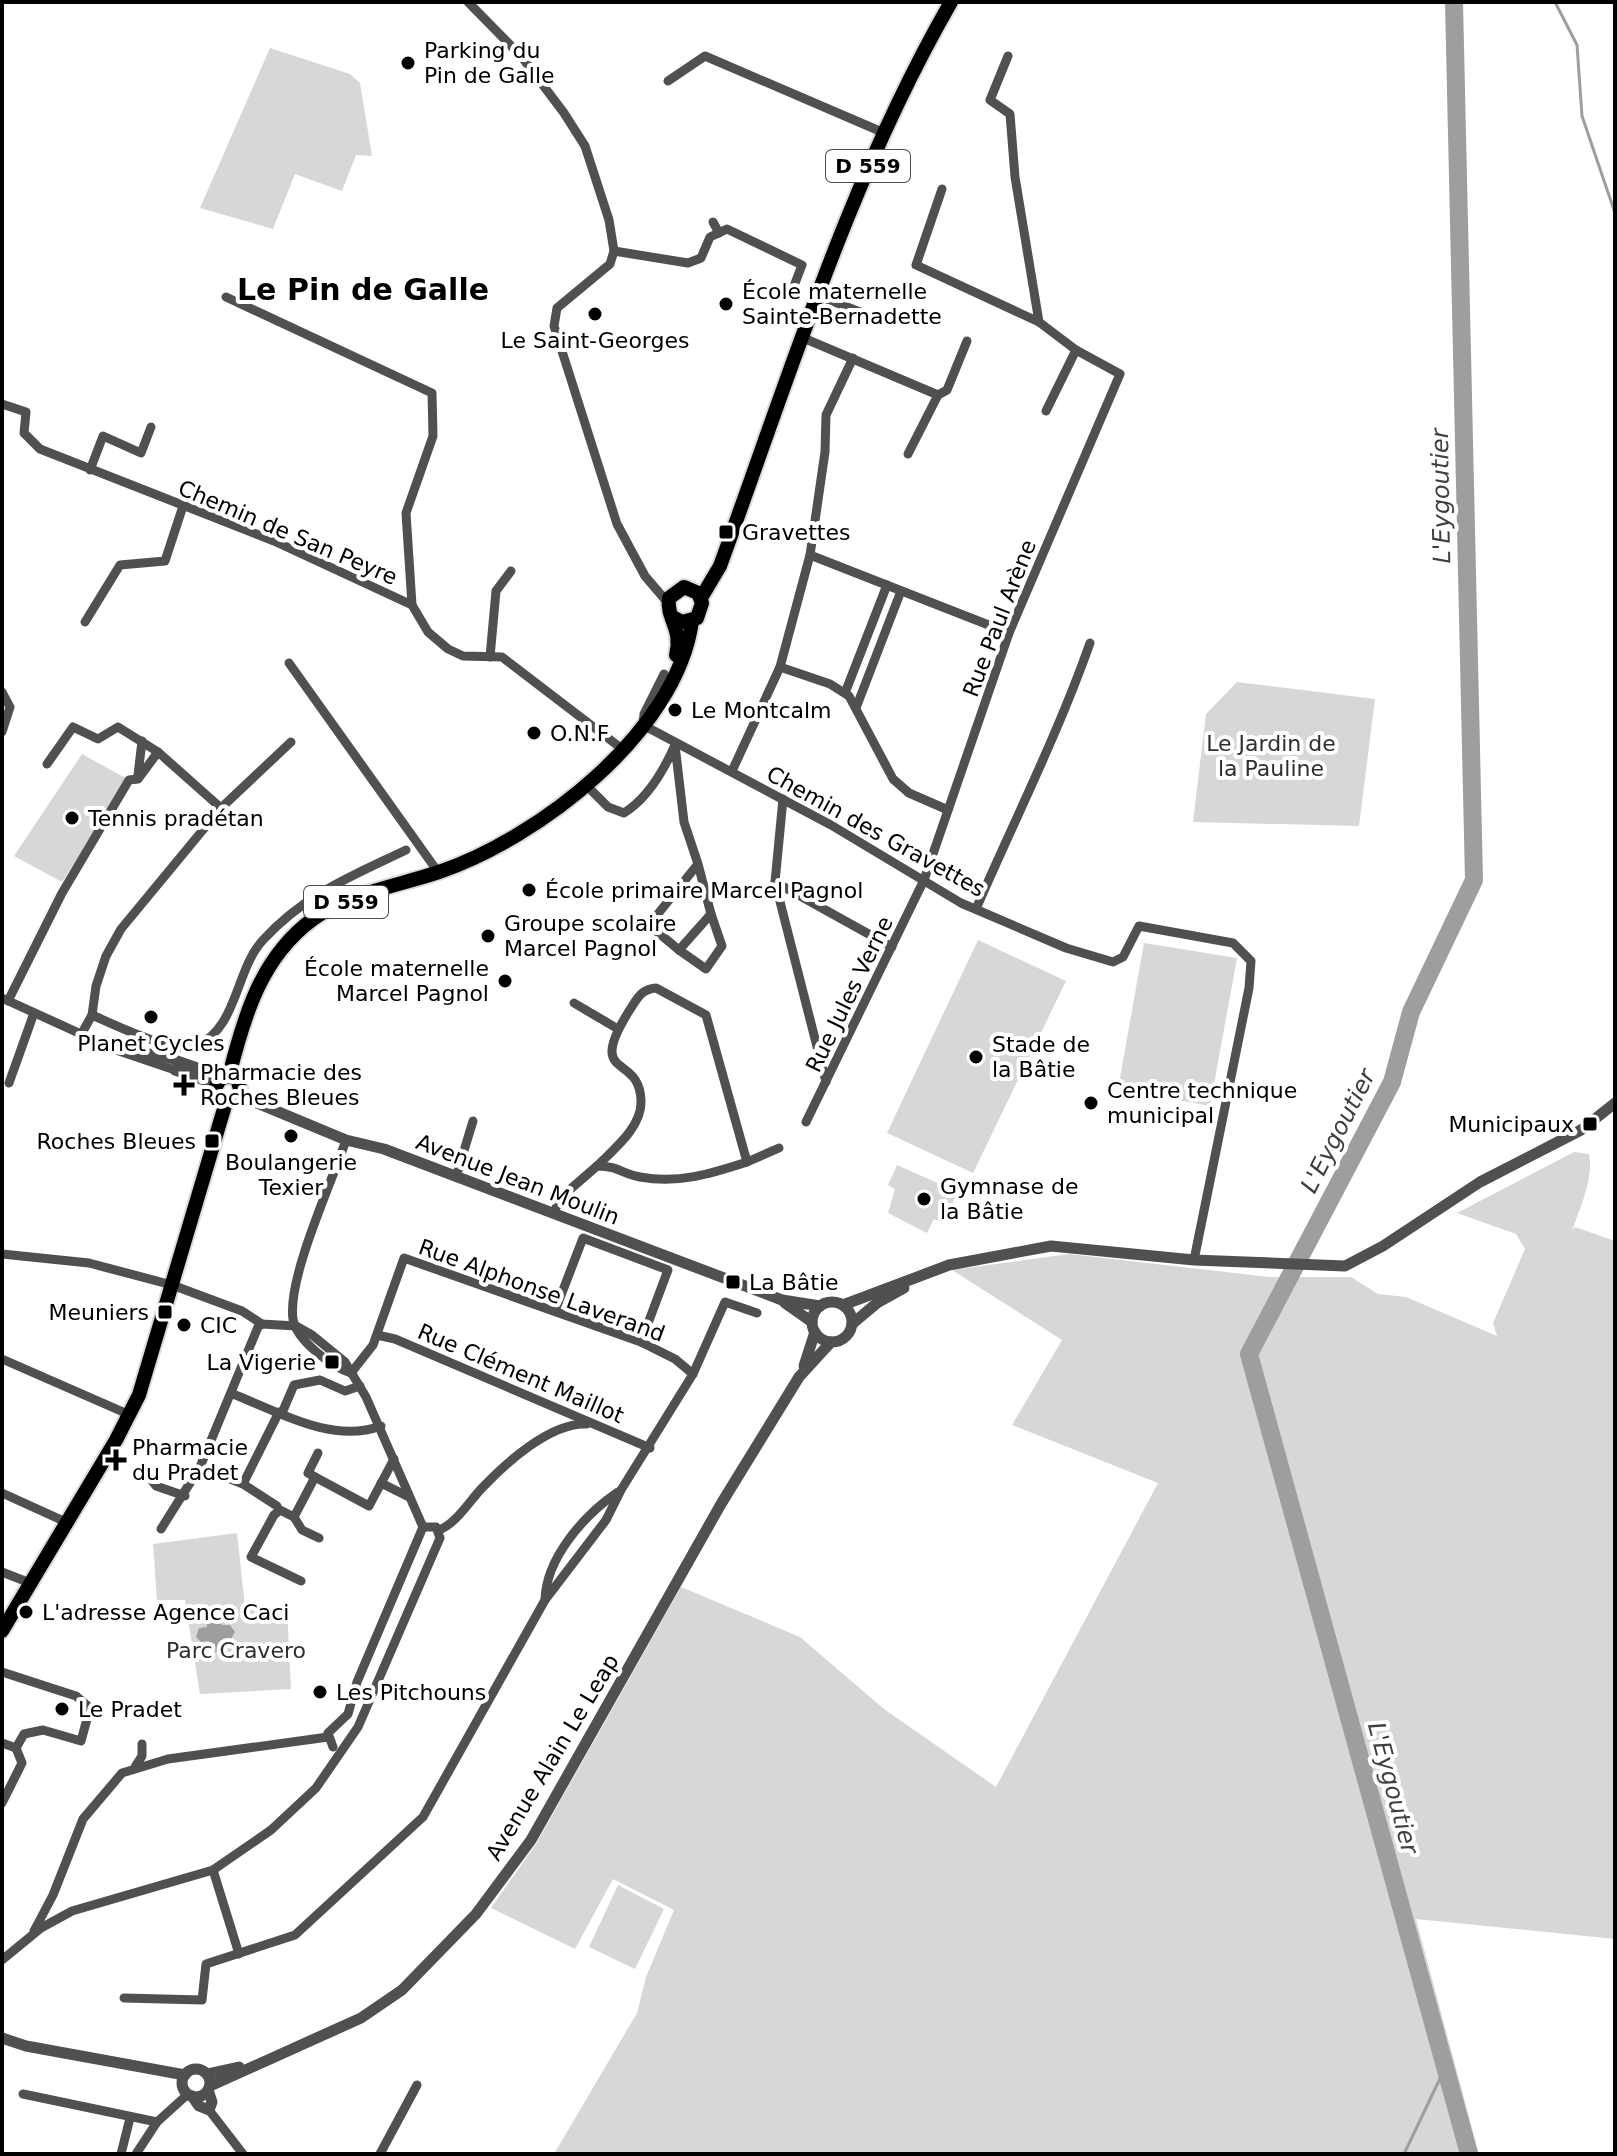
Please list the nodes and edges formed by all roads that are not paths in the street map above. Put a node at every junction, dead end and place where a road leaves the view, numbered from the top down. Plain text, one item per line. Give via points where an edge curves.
1 (468, 2) edge
2 (951, 2) edge
3 (1008, 56) dead end
4 (668, 81) dead end
5 (882, 132) junction
6 (942, 189) dead end
7 (713, 222) dead end
8 (719, 233) junction
9 (614, 251) junction
10 (794, 286) dead end
11 (817, 295) junction
12 (226, 297) dead end
13 (875, 318) dead end
14 (1039, 322) junction
15 (801, 337) junction
16 (967, 341) dead end
17 (1076, 350) junction
18 (853, 358) junction
19 (938, 395) junction
20 (2, 404) edge
21 (1046, 411) dead end
22 (151, 427) dead end
23 (908, 454) dead end
24 (90, 470) junction
25 (183, 506) junction
26 (810, 555) junction
27 (511, 571) dead end
28 (887, 585) junction
29 (901, 591) junction
30 (681, 599) junction
31 (412, 605) junction
32 (692, 621) junction
33 (85, 622) dead end
34 (1009, 633) junction
35 (1090, 643) dead end
36 (490, 657) junction
37 (289, 663) dead end
38 (780, 667) junction
39 (664, 674) junction
40 (2, 692) edge
41 (845, 693) junction
42 (856, 708) junction
43 (643, 725) junction
44 (2, 732) edge
45 (142, 741) junction
46 (291, 742) dead end
47 (617, 745) junction
48 (675, 745) junction
49 (158, 752) junction
50 (47, 764) dead end
51 (732, 771) junction
52 (138, 779) junction
53 (586, 785) junction
54 (783, 799) junction
55 (221, 808) junction
56 (948, 810) junction
57 (546, 816) junction
58 (406, 850) dead end
59 (698, 864) junction
60 (438, 872) junction
61 (924, 880) junction
62 (775, 882) junction
63 (976, 909) junction
64 (711, 914) junction
65 (892, 947) junction
66 (679, 950) junction
67 (5, 1000) edge
68 (574, 1003) dead end
69 (34, 1013) junction
70 (92, 1015) junction
71 (618, 1029) junction
72 (82, 1033) junction
73 (176, 1066) joint
74 (223, 1079) junction
75 (826, 1082) junction
76 (9, 1083) dead end
77 (233, 1099) junction
78 (1615, 1103) edge
79 (473, 1121) dead end
80 (806, 1122) dead end
81 (346, 1140) junction
82 (779, 1148) dead end
83 (747, 1162) junction
84 (597, 1166) junction
85 (456, 1177) junction
86 (554, 1214) junction
87 (2, 1254) edge
88 (1194, 1260) junction
89 (943, 1267) junction
90 (172, 1285) junction
91 (782, 1300) junction
92 (843, 1305) junction
93 (820, 1306) junction
94 (555, 1311) junction
95 (757, 1313) dead end
96 (262, 1324) junction
97 (852, 1324) junction
98 (296, 1326) junction
99 (814, 1327) junction
100 (377, 1335) junction
101 (641, 1342) junction
102 (831, 1342) junction
103 (2, 1359) edge
104 (351, 1373) junction
105 (693, 1374) junction
106 (799, 1377) junction
107 (360, 1386) junction
108 (233, 1394) junction
109 (281, 1413) junction
110 (130, 1415) junction
111 (594, 1425) junction
112 (381, 1426) junction
113 (650, 1448) junction
114 (318, 1453) dead end
115 (394, 1459) junction
116 (200, 1467) junction
117 (148, 1476) dead end
118 (315, 1477) junction
119 (381, 1483) junction
120 (243, 1484) junction
121 (621, 1490) junction
122 (2, 1493) edge
123 (185, 1496) junction
124 (409, 1497) junction
125 (278, 1508) junction
126 (294, 1517) junction
127 (66, 1522) junction
128 (423, 1527) junction
129 (161, 1529) dead end
130 (439, 1530) junction
131 (319, 1538) dead end
132 (420, 1539) junction
133 (435, 1544) junction
134 (2, 1572) edge
135 (301, 1581) dead end
136 (30, 1583) junction
137 (545, 1600) junction
138 (2, 1631) edge
139 (2, 1672) edge
140 (339, 1725) junction
141 (352, 1735) junction
142 (330, 1742) junction
143 (2, 1743) edge
144 (16, 1748) junction
145 (344, 1749) junction
146 (152, 1763) junction
147 (135, 1767) junction
148 (325, 1779) junction
149 (2, 1803) edge
150 (213, 1870) junction
151 (53, 1895) junction
152 (55, 1918) junction
153 (29, 1938) junction
154 (239, 1954) junction
155 (2, 1960) edge
156 (124, 1998) dead end
157 (2, 2038) edge
158 (2, 2046) edge
159 (26, 2046) junction
160 (208, 2083) junction
161 (417, 2085) dead end
162 (187, 2087) junction
163 (23, 2094) dead end
164 (209, 2110) junction
165 (130, 2118) junction
166 (157, 2122) junction
167 (121, 2154) edge
168 (136, 2154) edge
169 (243, 2154) edge
170 (380, 2154) edge

1 - 9 street via 529,65 585,146
2 - 5 main road, D 559
3 - 14 street via 990,100 1010,114
4 - 5 street via 705,56
5 - 11 main road, D 559
6 - 14 street via 916,265
7 - 8 street
8 - 9 street via 710,237 701,258 688,263
8 - 10 street via 727,229 802,265
9 - 30 street via 610,264 562,303 553,320 617,524 645,576
11 - 13 street
11 - 15 main road, D 559
12 - 31 street via 432,393 433,436 406,513
14 - 17 street
15 - 18 street
15 - 30 main road, D 559 via 720,566
16 - 19 street via 947,390
17 - 21 street
17 - 34 street, Rue Paul Arène via 1120,374
18 - 19 street
18 - 26 street via 826,415
19 - 23 street
20 - 24 street, Chemin de San Peyre via 26,412 24,433 40,449
22 - 24 street via 141,453 103,436
24 - 25 street, Chemin de San Peyre
25 - 31 street, Chemin de San Peyre
25 - 33 street via 165,561 120,565
26 - 28 street
26 - 38 street
27 - 36 street via 496,591
28 - 29 street
28 - 41 street
29 - 34 street
29 - 42 street
30 - 32 main road via 682,622
30 - 32 main road via 700,613
30 - 39 main road, D 559 via 679,645
31 - 36 street, Chemin de San Peyre via 428,632 448,649 463,656
32 - 43 main road, D 559 via 686,648
34 - 56 street, Rue Paul Arène
35 - 63 street via 1068,706
36 - 47 street, Chemin de San Peyre via 502,657
37 - 60 street
38 - 41 street
38 - 51 street
39 - 43 street
39 - 47 main road, D 559
40 - 44 street via 10,707
41 - 42 street
42 - 56 street via 893,779 909,793
43 - 48 street, Chemin des Gravettes
43 - 53 main road, D 559
45 - 49 street
45 - 50 street via 118,727 98,739 73,727
45 - 52 street
46 - 55 street
47 - 57 main road, D 559
48 - 51 street, Chemin des Gravettes
48 - 53 street via 652,785 624,813 608,807
48 - 59 street via 684,822
49 - 52 street
49 - 55 street
51 - 54 street, Chemin des Gravettes
52 - 67 street via 129,780
53 - 57 main road, D 559
54 - 61 street, Chemin des Gravettes
54 - 62 street
55 - 70 street via 121,929 96,986
56 - 61 street, Rue Paul Arène
57 - 60 main road, D 559 via 486,854
58 - 70 street via 304,900 260,942 225,1019 193,1048 165,1044
59 - 64 street
59 - 66 street via 649,925
60 - 74 main road, D 559 via 336,905 297,933 264,974
61 - 63 street, Chemin des Gravettes
61 - 65 street, Rue Jules Verne
62 - 65 street
62 - 75 street
63 - 88 street, Chemin des Gravettes via 1113,962 1123,957 1134,930 1152,926 1233,943 1251,961
64 - 66 street
64 - 66 street via 722,946 706,969
65 - 75 street, Rue Jules Verne
67 - 69 street
68 - 71 street
69 - 72 street
69 - 76 street
70 - 72 street
71 - 83 street via 646,989 656,988 706,1015
71 - 84 street via 610,1045 612,1056 636,1083 642,1100 638,1117
72 - 73 street
73 - 74 street
74 - 77 main road via 240,1083
74 - 77 main road via 216,1096
75 - 80 street, Rue Jules Verne
77 - 81 street, Avenue Jean Moulin
77 - 90 main road via 193,1203
78 - 88 street via 1581,1130 1480,1182 1355,1261 1333,1267
79 - 85 street
81 - 85 street, Avenue Jean Moulin
81 - 98 street via 299,1277
82 - 83 street
83 - 84 street via 701,1178 659,1180 633,1176 617,1166
84 - 86 street via 559,1199
85 - 86 street, Avenue Jean Moulin
86 - 91 street, Avenue Jean Moulin
87 - 90 street via 89,1263
88 - 89 street via 1062,1246
89 - 92 street
89 - 97 street via 877,1303
90 - 96 street
90 - 110 main road
91 - 93 street, Avenue Jean Moulin
91 - 99 street, Avenue Jean Moulin
92 - 93 street
92 - 97 street
93 - 99 street
94 - 100 street, Rue Alphonse Laverand via 404,1258
94 - 101 street, Rue Alphonse Laverand
94 - 101 street via 583,1238 668,1270
95 - 105 street via 725,1302
96 - 98 street
96 - 108 street
97 - 102 street via 846,1337
98 - 104 street via 340,1369
99 - 102 street
99 - 106 street, Avenue Alain Le Leap
100 - 104 street, Rue Alphonse Laverand
100 - 111 street, Rue Clément Maillot
101 - 105 street, Rue Alphonse Laverand
102 - 106 street, Avenue Alain Le Leap
103 - 110 street
104 - 107 street
105 - 113 street
106 - 160 street, Avenue Alain Le Leap via 531,1840 476,1914 402,1990 361,2018
107 - 109 street via 345,1391 320,1380 294,1385
107 - 112 street
108 - 109 street
108 - 116 street
109 - 112 street via 346,1433
109 - 120 street
110 - 127 main road
111 - 113 street, Rue Clément Maillot
111 - 130 street via 564,1426 540,1441
112 - 115 street
113 - 121 street
114 - 118 street via 308,1473
115 - 119 street
115 - 124 street
116 - 120 street
116 - 123 street
117 - 123 street via 156,1486
118 - 119 street via 369,1506
118 - 126 street
119 - 124 street
120 - 125 street
121 - 137 street via 606,1520
121 - 137 street via 592,1509 546,1577
122 - 127 street
123 - 129 street
124 - 128 street
125 - 126 street
125 - 135 street via 251,1557
126 - 131 street via 302,1530
127 - 136 main road
128 - 130 street
128 - 132 street
130 - 133 street
132 - 133 street
132 - 140 street
133 - 141 street
134 - 136 street
136 - 138 main road
137 - 154 street via 423,1817 295,1935
139 - 144 street via 76,1696 90,1708 81,1741 43,1730 24,1734
140 - 141 street
140 - 142 street via 330,1730
141 - 145 street
142 - 145 street
142 - 146 street
142 - 148 street
143 - 144 street
144 - 149 street via 22,1756 19,1769
145 - 148 street
146 - 147 street
146 - 147 street via 144,1744
147 - 151 street via 122,1773 83,1819
148 - 150 street via 271,1830
150 - 152 street
150 - 154 street
151 - 152 street
151 - 153 street
152 - 153 street
153 - 155 street
154 - 156 street via 206,1964 202,2000
157 - 159 street
158 - 159 street
159 - 162 street via 167,2074
160 - 162 street via 201,2096
160 - 162 street via 196,2069
160 - 164 street
161 - 170 street
162 - 164 street via 199,2106
162 - 166 street
163 - 165 street
164 - 169 street
165 - 166 street
165 - 167 street
166 - 168 street

